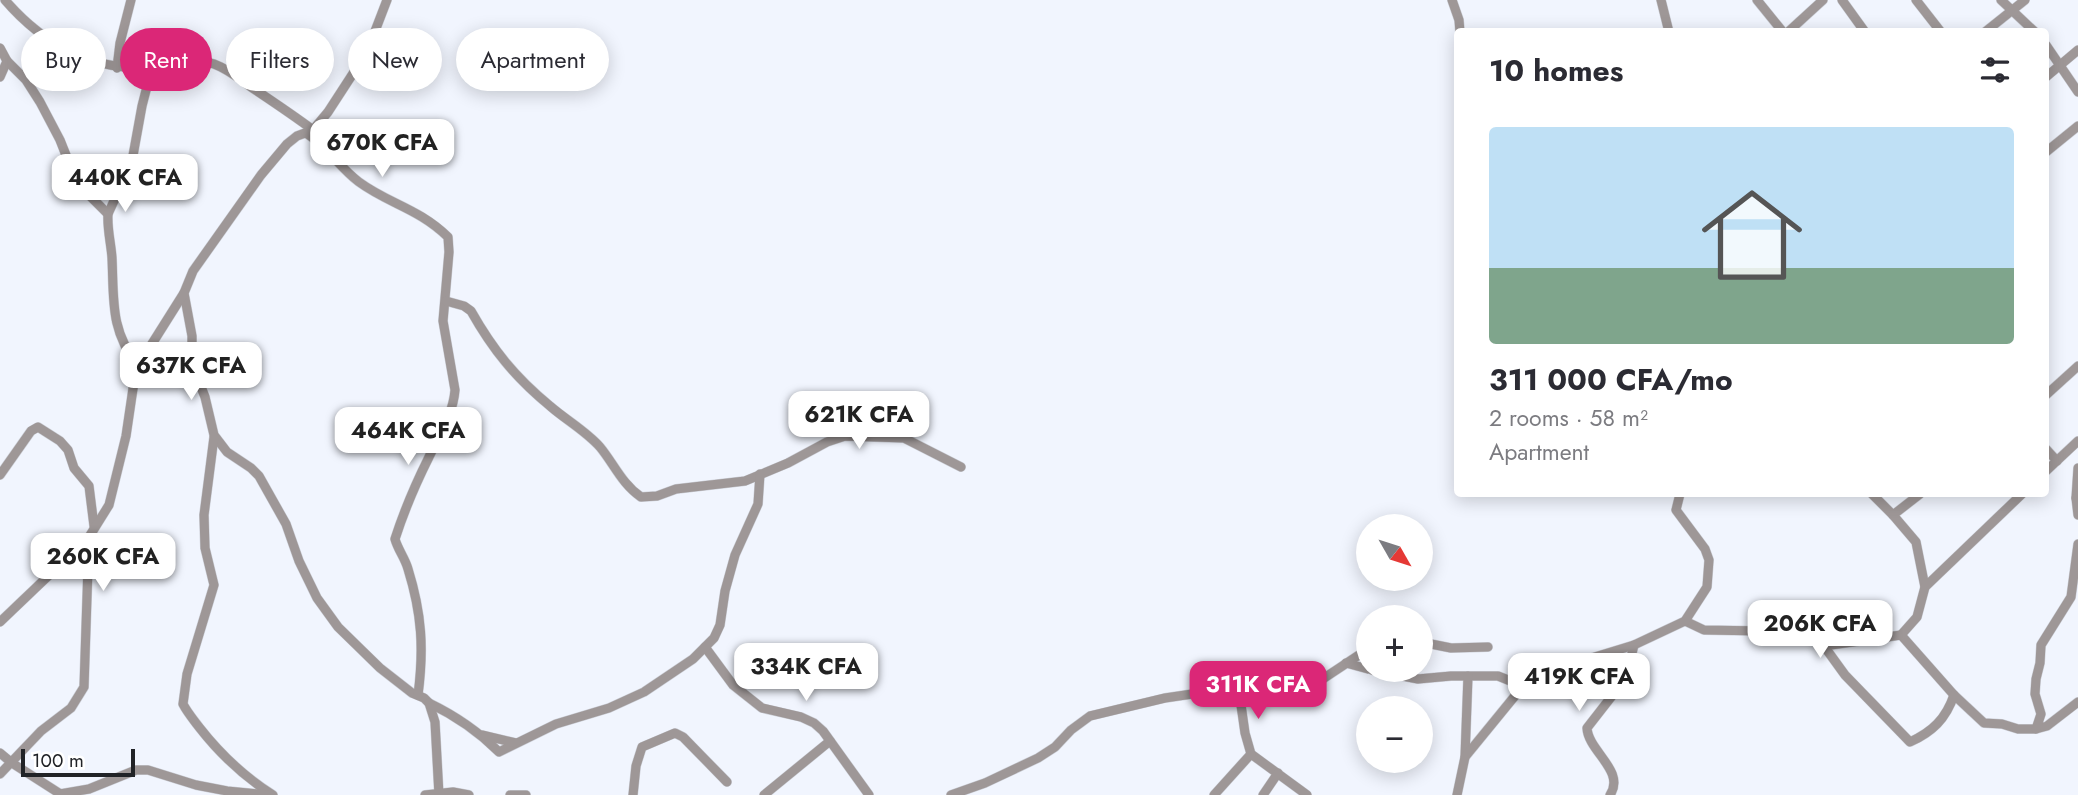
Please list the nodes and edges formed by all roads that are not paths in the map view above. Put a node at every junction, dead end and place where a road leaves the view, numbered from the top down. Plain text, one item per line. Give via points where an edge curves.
1 (5, 0) edge
2 (131, 0) edge
3 (387, 0) edge
4 (1452, 0) edge
5 (1661, 0) edge
6 (1757, 0) edge
7 (1823, 0) edge
8 (1842, 0) edge
9 (1916, 0) edge
10 (2001, 0) edge
11 (2025, 0) edge
12 (2012, 10) junction
13 (1460, 28) edge
14 (1668, 28) edge
15 (1782, 28) edge
16 (1790, 28) edge
17 (1862, 28) edge
18 (1938, 28) edge
19 (1990, 28) edge
20 (2031, 28) edge
21 (0, 48) edge
22 (2049, 50) edge
23 (2078, 50) edge
24 (4, 63) edge
25 (212, 64) edge
26 (2059, 65) junction
27 (117, 68) junction
28 (120, 68) edge
29 (2049, 74) edge
30 (0, 77) edge
31 (146, 91) edge
32 (2078, 92) edge
33 (2078, 126) edge
34 (309, 132) junction
35 (2049, 150) edge
36 (108, 214) junction
37 (184, 293) junction
38 (446, 301) junction
39 (138, 366) junction
40 (2078, 366) edge
41 (2049, 392) edge
42 (214, 435) junction
43 (2078, 440) edge
44 (2049, 452) edge
45 (2057, 461) junction
46 (961, 467) dead end
47 (2049, 468) edge
48 (2078, 468) edge
49 (760, 474) junction
50 (0, 475) edge
51 (1679, 497) edge
52 (1874, 497) edge
53 (1916, 497) edge
54 (2019, 497) edge
55 (2077, 497) edge
56 (1892, 515) junction
57 (2078, 515) edge
58 (94, 526) junction
59 (89, 537) junction
60 (2078, 544) edge
61 (1924, 587) junction
62 (1685, 621) junction
63 (0, 622) edge
64 (1901, 635) junction
65 (1433, 644) edge
66 (1634, 645) junction
67 (1824, 646) junction
68 (705, 647) junction
69 (1488, 648) dead end
70 (1356, 657) edge
71 (1346, 663) junction
72 (1356, 666) edge
73 (1468, 676) junction
74 (1433, 678) edge
75 (1522, 686) junction
76 (1239, 691) junction
77 (418, 695) junction
78 (1954, 695) junction
79 (2078, 702) edge
80 (429, 703) junction
81 (2036, 729) junction
82 (830, 741) junction
83 (0, 753) edge
84 (1251, 754) junction
85 (1465, 757) junction
86 (12, 763) junction
87 (0, 774) edge
88 (1278, 774) junction
89 (727, 782) dead end
90 (439, 793) edge
91 (61, 794) edge
92 (272, 795) edge
93 (425, 795) edge
94 (469, 795) edge
95 (510, 795) edge
96 (526, 795) edge
97 (633, 795) edge
98 (764, 795) edge
99 (869, 795) edge
100 (951, 795) edge
101 (1214, 795) edge
102 (1264, 795) edge
103 (1307, 795) edge
104 (1457, 795) edge
105 (1610, 795) edge

1 - 27 street via 72,54
2 - 27 street
3 - 34 street via 367,52 328,112
4 - 13 street
5 - 14 street
6 - 15 street
7 - 16 street
8 - 17 street
9 - 18 street
10 - 12 street
11 - 12 street
12 - 19 street
12 - 20 street
21 - 24 street
22 - 26 street
23 - 26 street
24 - 30 street
24 - 36 street via 26,80 77,183
25 - 34 street via 291,113
26 - 29 street
26 - 32 street
27 - 28 street
31 - 36 street via 132,161
33 - 35 street
34 - 37 street via 287,144 261,175 193,271
34 - 38 street via 358,181 421,214 448,237
36 - 39 street via 115,322 125,350
37 - 39 street
37 - 42 street via 192,365
38 - 49 street via 471,311 510,370 590,438 641,497 745,481
38 - 77 street via 443,321 454,402 396,538 418,610 423,653
39 - 58 street via 111,497
40 - 41 street
42 - 77 street via 227,452 259,476 286,524 317,598 338,627 380,668
42 - 92 street via 204,515 205,548 214,585 187,674 183,704 229,762
43 - 45 street
44 - 45 street
45 - 47 street
46 - 49 street via 904,438 845,436
48 - 55 street
49 - 68 street via 758,504 735,555 720,625
50 - 58 street via 38,427 68,450 74,468 89,486
51 - 62 street via 1676,510 1709,560 1707,587
52 - 56 street
53 - 56 street
54 - 61 street
55 - 57 street
56 - 61 street via 1916,542
58 - 59 street
59 - 63 street
59 - 86 street via 84,687 71,708 41,731
60 - 81 street via 2071,597 2040,645 2035,694 2041,717
61 - 64 street via 1917,617
62 - 66 street
62 - 67 street via 1704,630 1805,635
64 - 67 street
64 - 78 street
65 - 69 street
66 - 75 street
66 - 105 street via 1626,678 1587,728 1587,736 1612,772 1615,783
67 - 78 street via 1845,675 1910,742 1947,714
68 - 80 street via 644,692 556,724 499,752 457,717
68 - 82 street via 744,695 769,711 814,723
70 - 71 street
71 - 72 street
71 - 76 street via 1284,700 1258,691
73 - 74 street
73 - 75 street via 1498,676
73 - 85 street
75 - 85 street
76 - 84 street
76 - 100 street via 1199,692 1090,716 1038,758
77 - 80 street
78 - 81 street via 1984,723
79 - 81 street
80 - 90 street via 435,722
82 - 98 street
82 - 99 street
83 - 86 street
84 - 88 street
84 - 101 street
85 - 104 street
86 - 87 street
86 - 91 street
88 - 102 street
88 - 103 street
89 - 97 street via 675,733 642,747
90 - 93 street
90 - 94 street
91 - 92 street via 148,770 196,785
95 - 96 street

